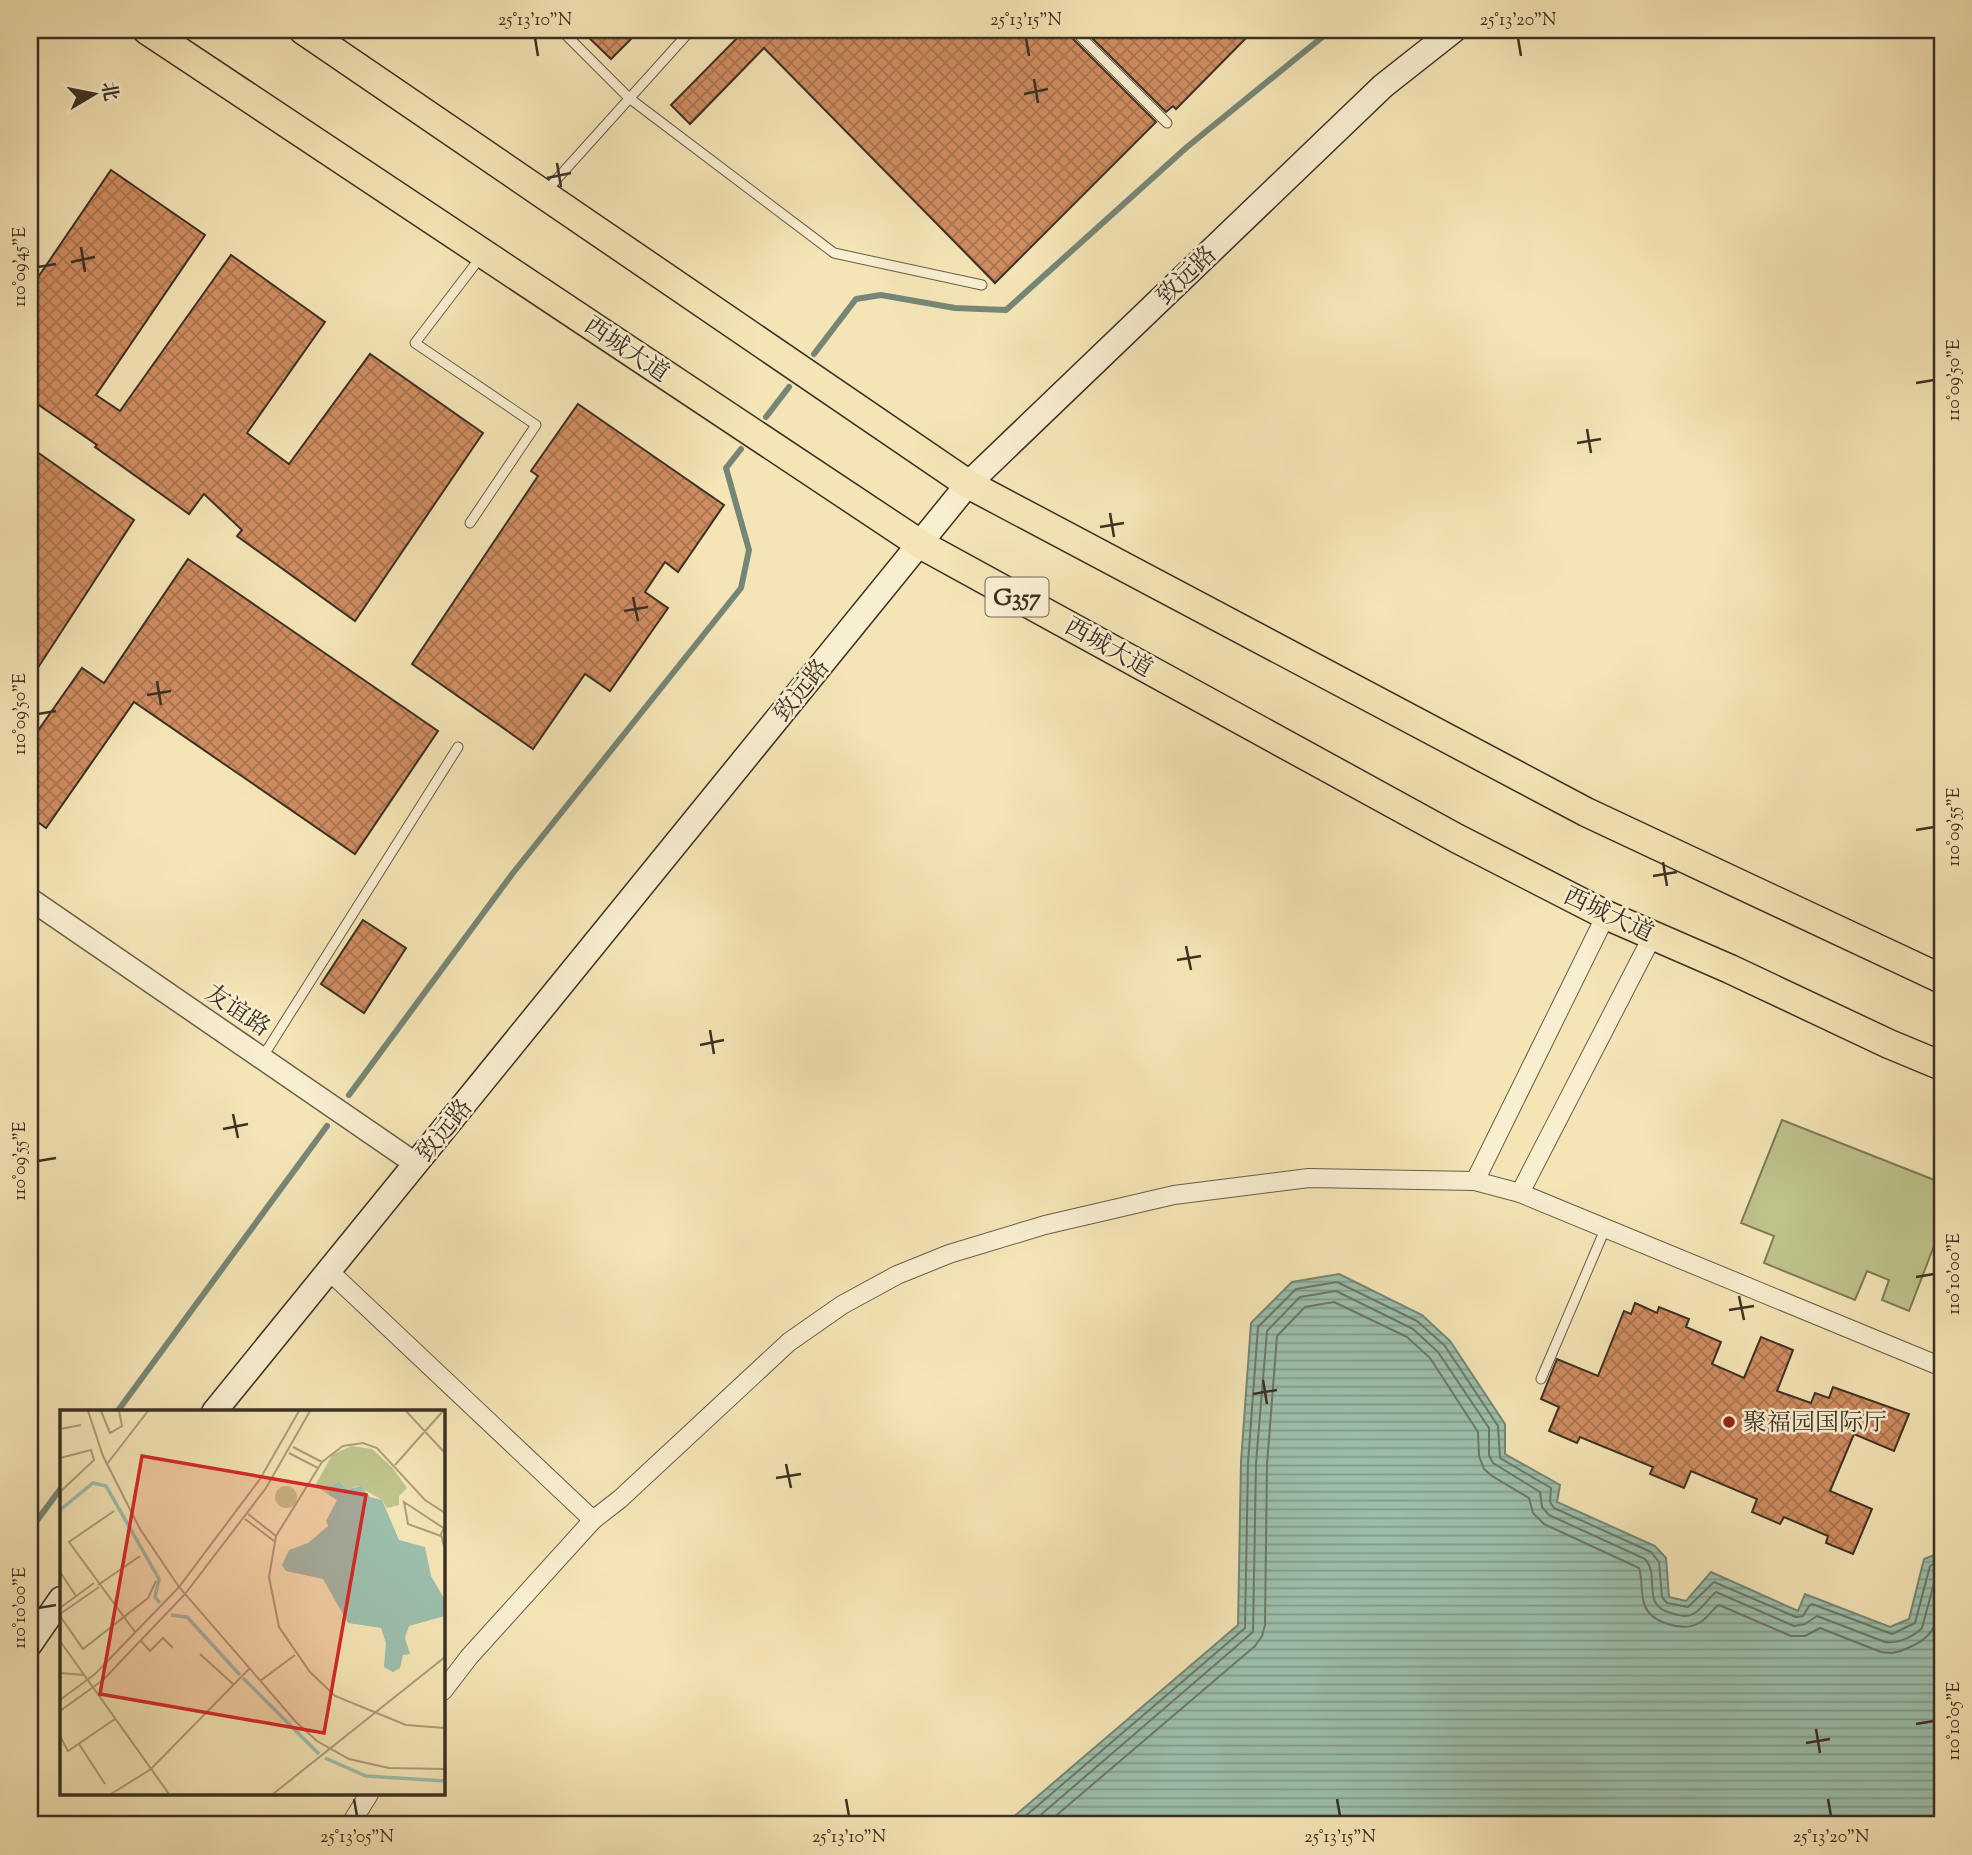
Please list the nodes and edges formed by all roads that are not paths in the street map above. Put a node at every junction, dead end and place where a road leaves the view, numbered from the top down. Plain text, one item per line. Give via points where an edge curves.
1 (147, 30) edge
2 (303, 30) edge
3 (561, 30) edge
4 (691, 30) edge
5 (1074, 30) edge
6 (1454, 30) edge
7 (629, 98) junction
8 (1167, 123) dead end
9 (543, 194) junction
10 (484, 254) junction
11 (982, 285) dead end
12 (968, 484) junction
13 (470, 523) dead end
14 (920, 544) junction
15 (458, 747) dead end
16 (30, 899) edge
17 (1606, 915) junction
18 (1653, 934) junction
19 (1942, 979) edge
20 (262, 1058) junction
21 (1942, 1066) edge
22 (416, 1164) junction
23 (1475, 1181) junction
24 (1520, 1193) junction
25 (1606, 1227) junction
26 (329, 1270) junction
27 (1942, 1367) edge
28 (1541, 1379) dead end
29 (216, 1410) edge
30 (593, 1520) junction
31 (60, 1601) edge
32 (30, 1644) edge
33 (444, 1690) edge
34 (368, 1796) edge
35 (351, 1825) edge

1 - 10 highway, 西城大道 / G357
2 - 9 highway
3 - 7 lane
4 - 7 lane
5 - 8 lane
6 - 12 main road, 致远路 via 1383,86
7 - 9 lane
7 - 11 lane via 834,253
9 - 12 highway
10 - 13 lane via 415,343 536,425
10 - 14 highway, 西城大道 / G357
12 - 14 main road, 致远路
12 - 19 highway via 1586,812
14 - 17 highway, 西城大道 / G357 via 1456,838
14 - 22 main road, 致远路
15 - 20 lane
16 - 20 street, 友谊路
17 - 18 highway, 西城大道 / G357
17 - 23 street
18 - 21 highway, 西城大道 / G357
18 - 24 street
20 - 22 street, 友谊路
22 - 26 main road, 致远路
23 - 24 street
23 - 30 street via 1309,1178 1174,1195 1045,1224 949,1254 842,1305 789,1342
24 - 25 street
25 - 27 street
25 - 28 lane
26 - 29 main road, 致远路
26 - 30 street
30 - 33 street
31 - 32 main road
34 - 35 street

